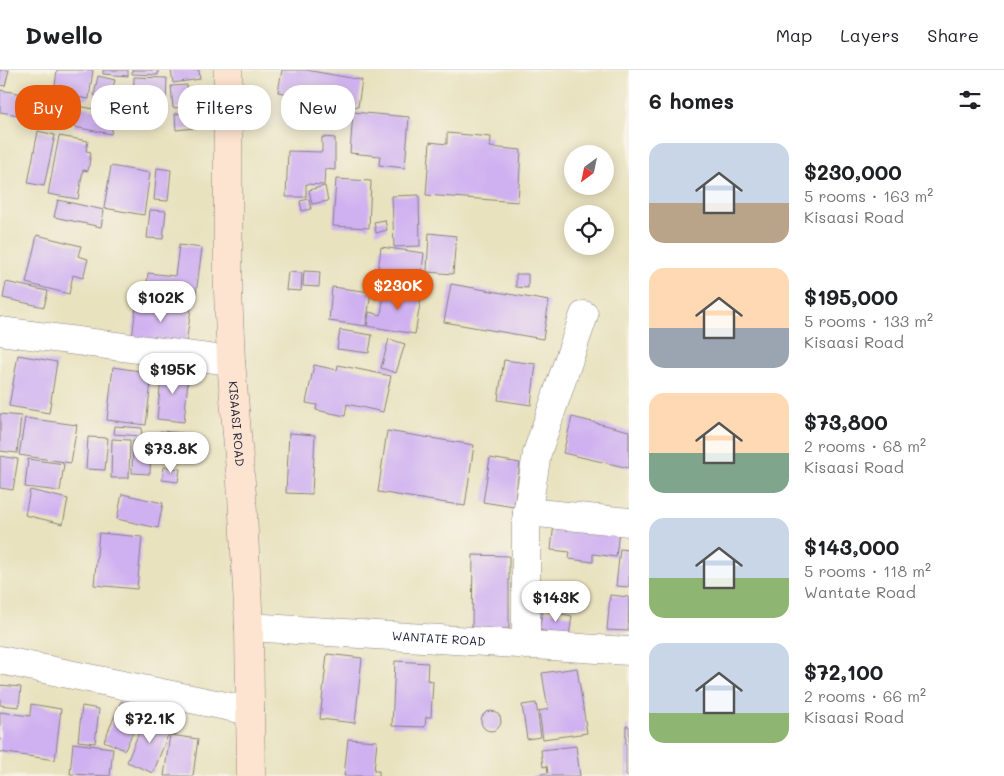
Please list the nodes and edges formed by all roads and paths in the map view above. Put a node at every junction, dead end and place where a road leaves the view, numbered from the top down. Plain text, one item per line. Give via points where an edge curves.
1 (228, 70) edge
2 (584, 314) dead end
3 (0, 331) edge
4 (231, 361) junction
5 (527, 512) junction
6 (629, 522) edge
7 (249, 627) junction
8 (526, 645) junction
9 (629, 651) edge
10 (0, 660) edge
11 (250, 710) junction
12 (251, 776) edge

1 - 4 main road, KISAASI ROAD
2 - 5 street via 537,453
3 - 4 street
4 - 7 main road, KISAASI ROAD
5 - 6 street
5 - 8 street
7 - 8 street, WANTATE ROAD
7 - 11 main road, KISAASI ROAD
8 - 9 street, WANTATE ROAD
10 - 11 street
11 - 12 main road, KISAASI ROAD

